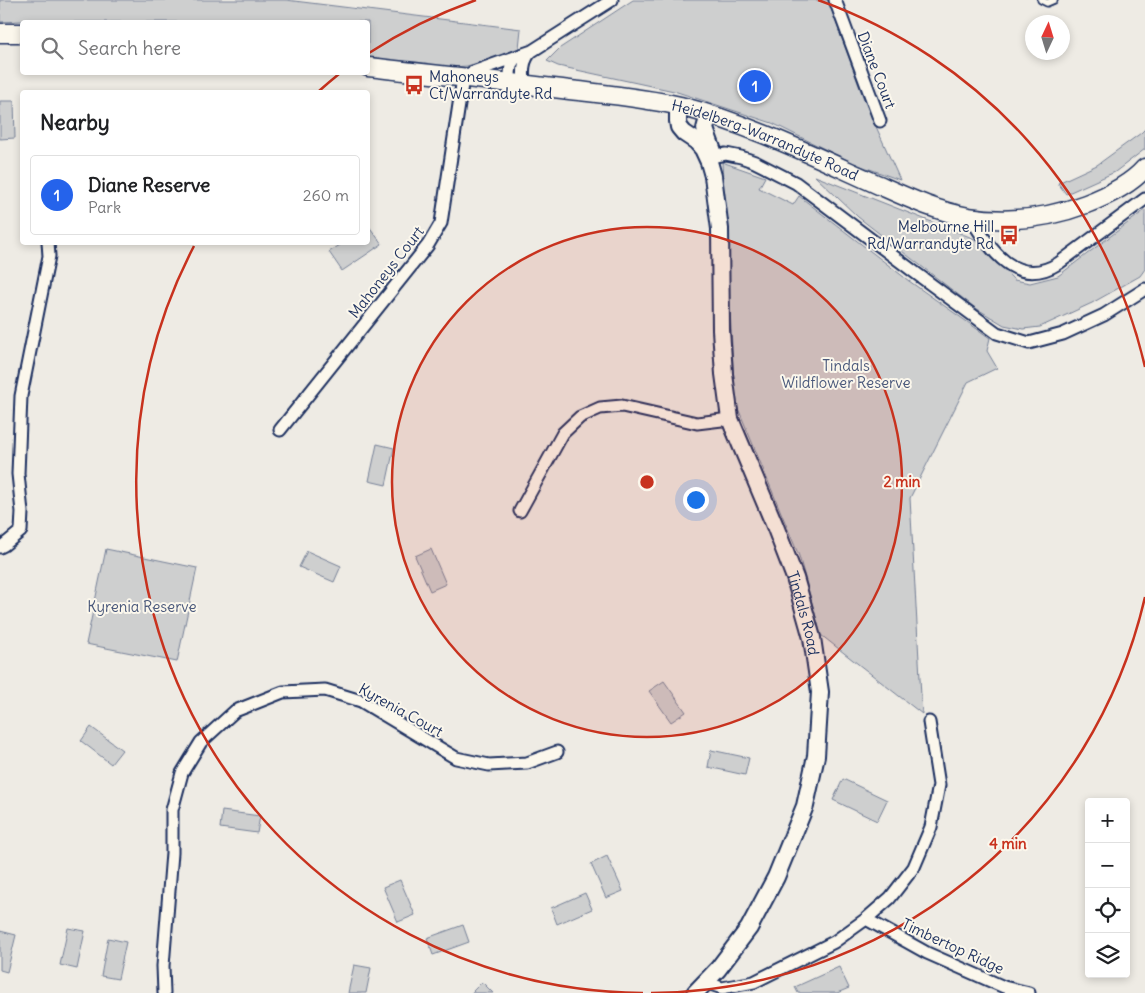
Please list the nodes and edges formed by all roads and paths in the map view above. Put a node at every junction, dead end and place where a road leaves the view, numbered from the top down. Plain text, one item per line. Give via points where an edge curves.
1 (612, 0) edge
2 (835, 0) edge
3 (1041, 0) edge
4 (1054, 0) edge
5 (0, 33) edge
6 (20, 33) edge
7 (532, 51) junction
8 (519, 56) junction
9 (370, 67) edge
10 (463, 78) junction
11 (517, 84) junction
12 (678, 106) junction
13 (709, 114) junction
14 (880, 122) dead end
15 (712, 157) junction
16 (1145, 168) edge
17 (1145, 199) edge
18 (970, 217) junction
19 (48, 245) edge
20 (1145, 288) edge
21 (730, 419) junction
22 (280, 430) dead end
23 (520, 511) dead end
24 (0, 547) edge
25 (929, 722) dead end
26 (557, 752) dead end
27 (866, 919) junction
28 (700, 988) edge
29 (164, 993) edge
30 (1029, 993) edge

1 - 7 street
2 - 14 street, Diane Court
3 - 4 lane via 1047,3
5 - 6 main road
7 - 8 street
7 - 11 street
8 - 10 street
8 - 11 street via 512,66
9 - 10 main road, Heidelberg-Warrandyte Road
10 - 11 main road, Heidelberg-Warrandyte Road
10 - 22 street, Mahoneys Court via 442,223 428,246
11 - 12 main road, Heidelberg-Warrandyte Road
12 - 13 main road, Heidelberg-Warrandyte Road
12 - 15 main road, Tindals Road via 679,127
13 - 15 main road, Tindals Road via 704,129
13 - 18 main road, Heidelberg-Warrandyte Road via 920,203
15 - 20 street via 726,154 741,157 796,182 997,333 1029,343 1062,334 1104,315
15 - 21 main road, Tindals Road via 720,240 724,374
16 - 18 main road, Heidelberg-Warrandyte Road via 1112,192 1067,211 1021,219
17 - 18 street via 1053,267 1033,272 1014,268 998,255
19 - 24 street via 49,256 21,396 18,474 21,531
21 - 23 street via 697,423 622,406 600,408 586,414 563,433
21 - 28 main road, Tindals Road via 795,578 812,638 820,692 816,756 805,806 776,877 749,928
25 - 27 street via 939,785 931,827 914,867 890,898
26 - 29 street, Kyrenia Court via 527,762 489,765 456,758 361,701 325,690 283,692 235,710 201,742 182,772 172,810
27 - 28 street via 834,942 754,982
27 - 30 street, Timbertop Ridge via 927,953 1004,987

